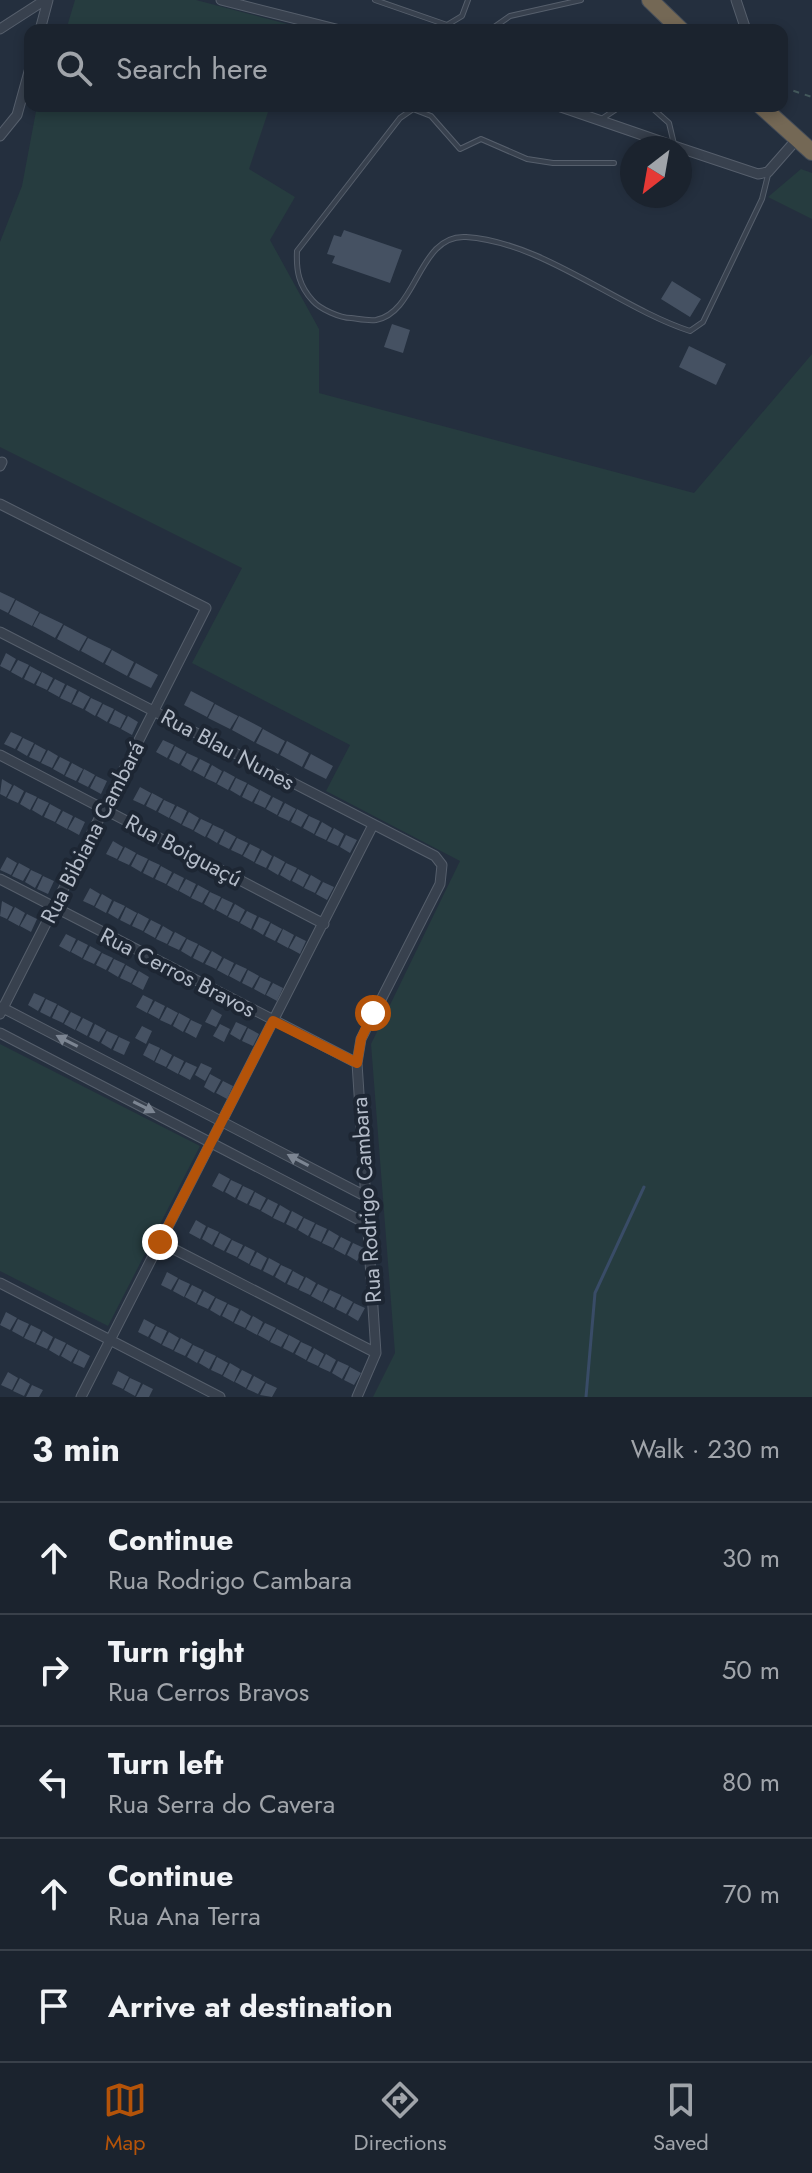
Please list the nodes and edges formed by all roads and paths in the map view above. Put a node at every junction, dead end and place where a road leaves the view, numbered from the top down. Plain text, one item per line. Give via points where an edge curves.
1 (46, 0) edge
2 (221, 0) edge
3 (468, 0) edge
4 (581, 0) edge
5 (650, 0) edge
6 (736, 0) edge
7 (375, 1) edge
8 (41, 24) edge
9 (316, 24) edge
10 (444, 24) edge
11 (449, 24) edge
12 (499, 24) edge
13 (675, 24) edge
14 (744, 24) edge
15 (0, 29) edge
16 (788, 89) edge
17 (24, 90) edge
18 (812, 97) edge
19 (409, 112) edge
20 (421, 112) edge
21 (576, 112) edge
22 (612, 112) edge
23 (657, 112) edge
24 (768, 112) edge
25 (599, 120) junction
26 (0, 136) edge
27 (644, 136) edge
28 (674, 136) edge
29 (797, 139) junction
30 (812, 152) edge
31 (692, 153) edge
32 (614, 163) dead end
33 (768, 172) junction
34 (0, 504) edge
35 (0, 632) edge
36 (154, 710) junction
37 (0, 755) edge
38 (104, 809) junction
39 (373, 825) junction
40 (443, 876) joint
41 (0, 879) edge
42 (54, 908) junction
43 (324, 924) junction
44 (1, 1010) edge
45 (273, 1021) junction
46 (0, 1033) edge
47 (357, 1063) junction
48 (222, 1121) junction
49 (211, 1142) junction
50 (367, 1197) junction
51 (369, 1225) junction
52 (160, 1242) junction
53 (0, 1283) edge
54 (110, 1340) junction
55 (376, 1353) junction
56 (81, 1397) edge
57 (220, 1397) edge
58 (357, 1397) edge

1 - 8 street
1 - 15 street
2 - 9 street
3 - 11 lane via 462,16
4 - 12 lane via 510,16
5 - 13 highway
6 - 14 street
7 - 10 lane
16 - 18 path
17 - 26 street via 17,115
19 - 33 lane via 297,251 296,274 314,303 344,318 378,320 401,303 435,248 463,237 513,249 690,331 703,322 762,199
20 - 32 lane via 431,116 460,149 481,139 527,159
21 - 25 street
22 - 25 lane
23 - 28 lane
24 - 29 highway
25 - 27 street
29 - 30 highway
29 - 33 street
31 - 33 street via 758,174
34 - 36 street, Rua Bibiana Cambará via 206,608
35 - 36 street, Rua Blau Nunes
36 - 38 street, Rua Bibiana Cambará
36 - 39 street, Rua Blau Nunes
37 - 38 street, Rua Boiguaçú
38 - 42 street, Rua Bibiana Cambará
38 - 43 street, Rua Boiguaçú
39 - 40 street, Rua Blau Nunes via 435,856
39 - 43 street
40 - 47 street, Rua Rodrigo Cambara via 361,1039
41 - 42 street, Rua Cerros Bravos
42 - 44 street, Rua Bibiana Cambará
42 - 45 street, Rua Cerros Bravos
43 - 45 street
48 -> 44 street
45 - 47 street, Rua Cerros Bravos
45 - 48 street
46 -> 49 street
47 - 50 street, Rua Rodrigo Cambara
48 - 49 street
50 -> 48 street
49 - 51 street
49 - 52 street
50 - 51 street, Rua Rodrigo Cambara
51 - 55 street, Rua Rodrigo Cambara
52 - 54 street
52 - 55 street
53 - 54 street
54 - 56 street
54 - 57 street
55 - 58 street, Rua Rodrigo Cambara

